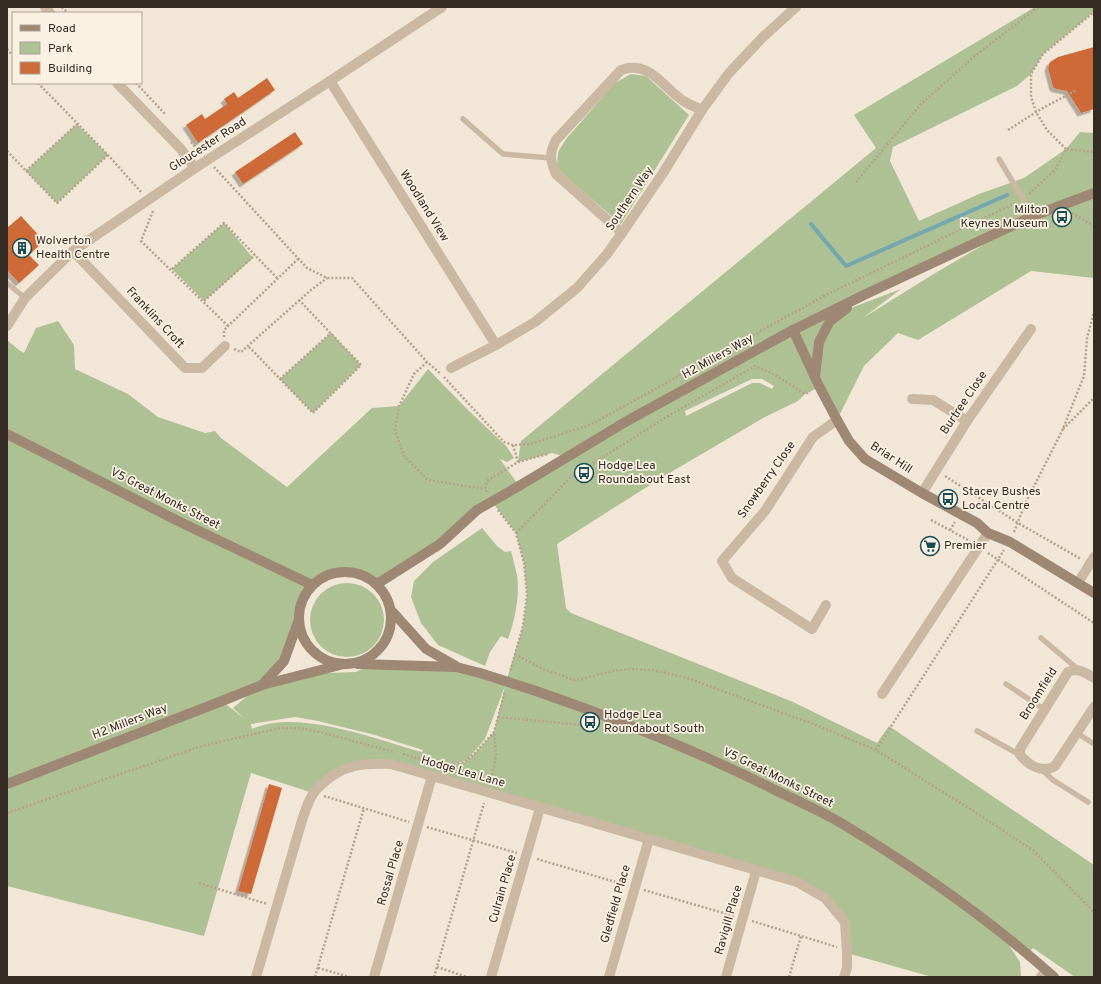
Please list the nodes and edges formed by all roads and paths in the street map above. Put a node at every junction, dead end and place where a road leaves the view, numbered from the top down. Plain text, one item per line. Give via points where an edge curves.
1 (442, 7) edge
2 (796, 7) edge
3 (1038, 7) edge
4 (1094, 12) edge
5 (330, 81) junction
6 (39, 84) edge
7 (118, 84) edge
8 (137, 84) edge
9 (1075, 91) dead end
10 (702, 110) junction
11 (1036, 112) junction
12 (167, 116) dead end
13 (463, 119) dead end
14 (77, 124) junction
15 (1008, 130) dead end
16 (187, 138) dead end
17 (1066, 149) junction
18 (7, 151) edge
19 (1094, 152) edge
20 (108, 155) junction
21 (551, 158) junction
22 (999, 158) dead end
23 (208, 160) junction
24 (195, 168) junction
25 (26, 171) junction
26 (856, 182) dead end
27 (1094, 193) edge
28 (1023, 199) junction
29 (148, 200) junction
30 (1060, 206) junction
31 (1033, 216) junction
32 (1094, 226) edge
33 (622, 233) junction
34 (73, 251) junction
35 (255, 255) junction
36 (298, 259) junction
37 (172, 269) dead end
38 (327, 278) junction
39 (278, 279) junction
40 (7, 283) edge
41 (866, 294) junction
42 (25, 298) junction
43 (299, 300) junction
44 (204, 301) dead end
45 (7, 326) edge
46 (228, 326) junction
47 (1031, 329) dead end
48 (793, 330) junction
49 (330, 333) junction
50 (496, 345) junction
51 (225, 346) junction
52 (249, 347) junction
53 (427, 362) junction
54 (451, 368) dead end
55 (280, 379) junction
56 (817, 382) junction
57 (1094, 398) edge
58 (912, 399) dead end
59 (837, 420) junction
60 (967, 421) junction
61 (1062, 431) dead end
62 (7, 434) edge
63 (513, 445) junction
64 (552, 453) dead end
65 (518, 462) junction
66 (936, 470) junction
67 (485, 489) junction
68 (922, 493) junction
69 (488, 494) dead end
70 (498, 509) dead end
71 (931, 520) dead end
72 (988, 533) junction
73 (516, 534) junction
74 (979, 547) junction
75 (1092, 561) edge
76 (1078, 583) junction
77 (377, 584) junction
78 (312, 585) junction
79 (1094, 594) edge
80 (826, 604) dead end
81 (390, 609) junction
82 (298, 622) junction
83 (1094, 623) edge
84 (1041, 638) dead end
85 (515, 654) junction
86 (348, 664) junction
87 (456, 667) junction
88 (1078, 670) junction
89 (510, 675) dead end
90 (1094, 678) edge
91 (1006, 684) dead end
92 (262, 685) junction
93 (506, 689) dead end
94 (882, 694) dead end
95 (1094, 707) edge
96 (1045, 710) junction
97 (498, 717) junction
98 (582, 725) dead end
99 (977, 731) dead end
100 (494, 732) junction
101 (1077, 733) junction
102 (1094, 744) edge
103 (1020, 755) junction
104 (1042, 770) junction
105 (32, 775) junction
106 (432, 776) junction
107 (7, 784) edge
108 (7, 790) edge
109 (488, 792) junction
110 (313, 793) junction
111 (1088, 802) dead end
112 (364, 808) junction
113 (540, 808) junction
114 (7, 813) edge
115 (418, 825) junction
116 (649, 839) junction
117 (473, 840) junction
118 (526, 856) junction
119 (756, 871) junction
120 (199, 883) dead end
121 (635, 887) junction
122 (277, 907) junction
123 (1094, 912) edge
124 (743, 918) junction
125 (801, 936) junction
126 (847, 950) junction
127 (437, 967) junction
128 (318, 968) junction
129 (1047, 975) edge
130 (256, 977) edge
131 (315, 977) edge
132 (350, 977) edge
133 (374, 977) edge
134 (434, 977) edge
135 (467, 977) edge
136 (491, 977) edge
137 (609, 977) edge
138 (726, 977) edge
139 (789, 977) edge
140 (844, 977) edge

1 - 5 street, Gloucester Road
2 - 10 street, Southern Way via 729,73
3 - 26 path via 975,56 921,104
4 - 11 path via 1043,54 1031,74 1031,97
5 - 23 street, Gloucester Road
5 - 50 street, Woodland View
6 - 14 path
7 - 24 street via 180,148
8 - 12 path
9 - 11 path
10 - 21 street via 683,100 649,72 640,67 630,67 621,70 556,140 551,149
10 - 33 street, Southern Way
11 - 15 path
11 - 17 path via 1047,130
13 - 21 lane via 503,154
14 - 20 path
14 - 25 path
16 - 23 path
17 - 19 path
17 - 28 path via 1055,170
18 - 25 path
20 - 25 path via 57,203
20 - 29 path
21 - 33 street via 556,174
22 - 28 lane
23 - 24 street, Gloucester Road
23 - 36 path
24 - 29 street, Gloucester Road
27 - 30 street, H2 Millers Way
28 - 31 lane
28 - 63 path via 826,295 590,426 530,444
29 - 34 street, Gloucester Road
29 - 46 path via 155,206 141,241
30 - 31 street, H2 Millers Way
30 - 32 path
31 - 41 street, H2 Millers Way
33 - 50 street, Southern Way via 577,288 535,322
34 - 42 street, Gloucester Road
34 - 51 street, Franklins Croft via 185,368 202,368
35 - 37 path via 224,223
35 - 39 path
35 - 44 path
36 - 38 path via 308,268
36 - 39 path
38 - 43 path
38 - 53 path via 352,278
39 - 46 path
40 - 42 lane
41 - 48 street, H2 Millers Way
41 - 56 street via 830,321 819,342
42 - 45 street, Gloucester Road
43 - 49 path
43 - 52 path
46 - 51 path via 224,330
47 - 60 street, Burtree Close
48 - 56 street, Briar Hill
48 - 77 street, H2 Millers Way, bridge via 627,421 477,510 440,544
49 - 55 path
49 - 55 path via 361,365 313,413
50 - 54 street, Southern Way
51 - 52 path via 241,352
52 - 55 path
53 - 63 path via 504,442
53 - 67 path via 414,374 399,406 395,430 404,456 428,480
56 - 59 street, Briar Hill
56 - 73 path via 805,394 755,366 571,477
57 - 61 path
58 - 60 street via 933,400
59 - 68 street, Briar Hill via 849,442 865,459
59 - 80 street, Snowberry Close via 813,437 765,511 722,561 732,578 812,629
60 - 66 street, Burtree Close
62 - 78 street, V5 Great Monks Street via 176,520
63 - 65 path
64 - 65 path
65 - 67 path via 487,481
66 - 68 street, Burtree Close
66 - 75 path via 1018,523
67 - 69 path
68 - 72 street, Briar Hill via 976,523
70 - 73 path
71 - 74 path
72 - 74 street
72 - 76 street, Briar Hill via 1010,542
73 - 85 path via 524,564 527,595 523,626
74 - 83 path
74 - 94 street
75 - 76 street
76 - 79 street, Briar Hill
77 - 78 street via 360,574 342,572 331,573
77 - 81 street via 386,596
78 - 82 street via 302,599
81 - 86 street via 390,630 380,648 363,661
81 - 87 street, V5 Great Monks Street via 426,649
82 - 86 street via 304,640 316,655 325,660
82 - 92 street, H2 Millers Way via 284,661
84 - 88 lane
85 - 89 path
85 - 123 path via 543,669 574,680 630,669 653,670 687,678 816,725 876,750 1034,851
86 - 87 street, V5 Great Monks Street
86 - 92 street, H2 Millers Way
87 - 129 street, V5 Great Monks Street, bridge via 533,690 681,745 845,826 921,875 999,932
88 - 90 street, Broomfield
88 - 96 street, Broomfield via 1068,672
91 - 96 lane
92 - 105 street, H2 Millers Way
93 - 97 path
95 - 101 street
96 - 103 street, Broomfield via 1020,749
97 - 98 path
97 - 100 path
99 - 103 lane
100 - 109 path via 496,755
100 - 114 path via 465,762 450,765 320,732 280,728 202,746
101 - 102 lane
101 - 104 street via 1055,766
103 - 104 street via 1025,761
104 - 111 lane
105 - 107 street, H2 Millers Way
105 - 108 street
106 - 109 street, Hodge Lea Lane
106 - 110 street, Hodge Lea Lane via 391,764 369,763 341,770
106 - 115 street, Rossal Place
109 - 113 street, Hodge Lea Lane
109 - 117 path
110 - 112 path
110 - 122 street, Hodge Lea Lane via 303,817
112 - 115 path
112 - 128 path
113 - 116 street, Hodge Lea Lane
113 - 118 street, Culrain Place
115 - 117 path
115 - 133 street, Rossal Place
116 - 119 street, Hodge Lea Lane
116 - 121 street, Gledfield Place
117 - 118 path
117 - 127 path
118 - 121 path
118 - 136 street, Culrain Place
119 - 124 street, Ravigill Place
119 - 126 street, Hodge Lea Lane via 797,882 825,898 845,922
120 - 122 path
121 - 124 path
121 - 137 street, Gledfield Place
122 - 130 street, Hodge Lea Lane
124 - 125 path
124 - 138 street, Ravigill Place
125 - 126 path
125 - 139 path
126 - 140 street, Hodge Lea Lane
127 - 134 path
127 - 135 path
128 - 131 path
128 - 132 path

